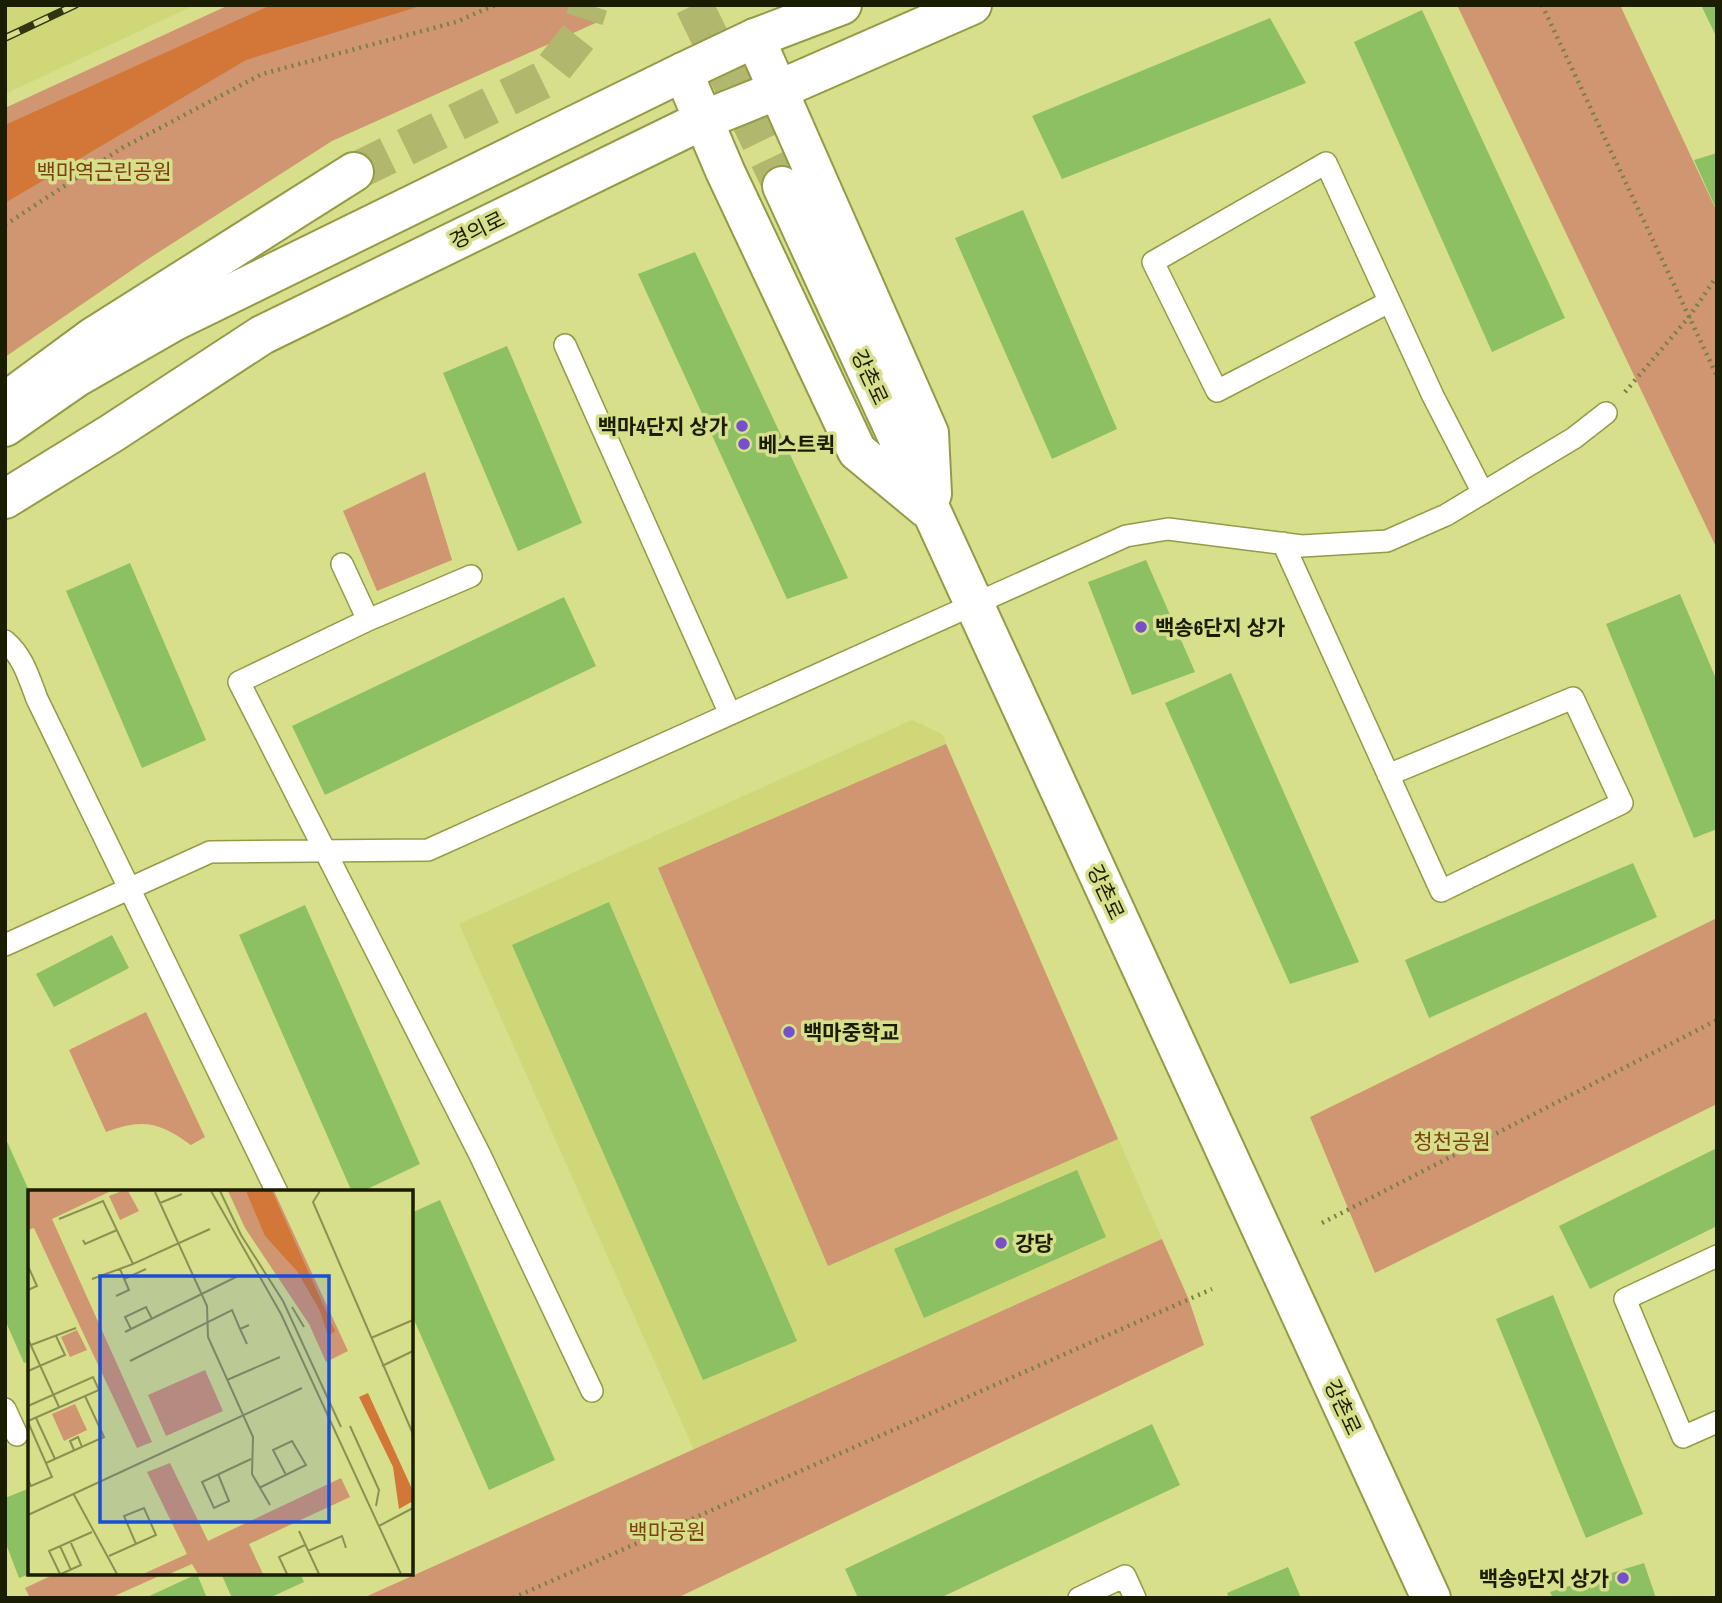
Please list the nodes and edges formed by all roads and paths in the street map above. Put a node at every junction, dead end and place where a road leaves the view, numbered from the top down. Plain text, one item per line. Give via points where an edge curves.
1 (495, 5) edge
2 (842, 5) edge
3 (972, 5) edge
4 (1542, 5) edge
5 (755, 38) junction
6 (683, 72) junction
7 (778, 90) junction
8 (703, 120) junction
9 (354, 172) tunnel mouth
10 (782, 186) tunnel mouth
11 (5, 225) edge
12 (1717, 276) edge
13 (1389, 302) junction
14 (1689, 317) junction
15 (565, 345) dead end
16 (1717, 376) edge
17 (5, 402) edge
18 (1606, 413) joint
19 (5, 428) edge
20 (1483, 493) junction
21 (5, 499) edge
22 (933, 514) junction
23 (1283, 543) junction
24 (342, 564) dead end
25 (471, 576) dead end
26 (975, 605) junction
27 (368, 620) junction
28 (5, 641) edge
29 (730, 715) junction
30 (1388, 775) junction
31 (324, 851) junction
32 (130, 890) junction
33 (5, 945) edge
34 (1717, 1020) edge
35 (276, 1190) edge
36 (1322, 1223) dead end
37 (1717, 1256) edge
38 (1212, 1289) dead end
39 (592, 1391) dead end
40 (5, 1409) edge
41 (1717, 1422) edge
42 (17, 1435) edge
43 (513, 1598) edge
44 (1080, 1598) edge
45 (1135, 1598) edge
46 (1431, 1598) edge

1 - 11 path via 456,22 262,74 122,148
2 - 5 main road
3 - 7 main road, 경의로
4 - 14 path
5 - 6 main road
5 - 7 main road
6 - 8 main road
6 - 19 main road via 173,322 77,377
7 - 8 main road, 경의로
7 - 22 main road via 929,433
8 - 21 main road, 경의로 via 262,335
8 - 22 main road via 857,451
9 - 17 main road via 93,337
10 - 22 main road, 강촌로
12 - 14 path
13 - 13 lane via 1326,163 1153,262 1217,391
13 - 20 lane
14 - 16 path
14 - 18 path
15 - 29 lane
18 - 20 lane via 1574,438
20 - 23 lane via 1387,541
22 - 26 main road, 강촌로
23 - 26 lane via 1168,529 1126,536
23 - 30 lane
24 - 27 lane
25 - 27 lane
26 - 29 lane
26 - 46 main road, 강촌로
27 - 31 lane via 239,682
28 - 32 lane via 24,665
29 - 31 lane via 428,850
30 - 30 lane via 1441,891 1622,803 1573,698
31 - 32 lane via 210,852
31 - 39 lane via 480,1155
32 - 33 lane
32 - 35 lane
34 - 36 path
37 - 41 lane via 1625,1298 1684,1437
38 - 43 path
40 - 42 lane
44 - 45 lane via 1125,1576

